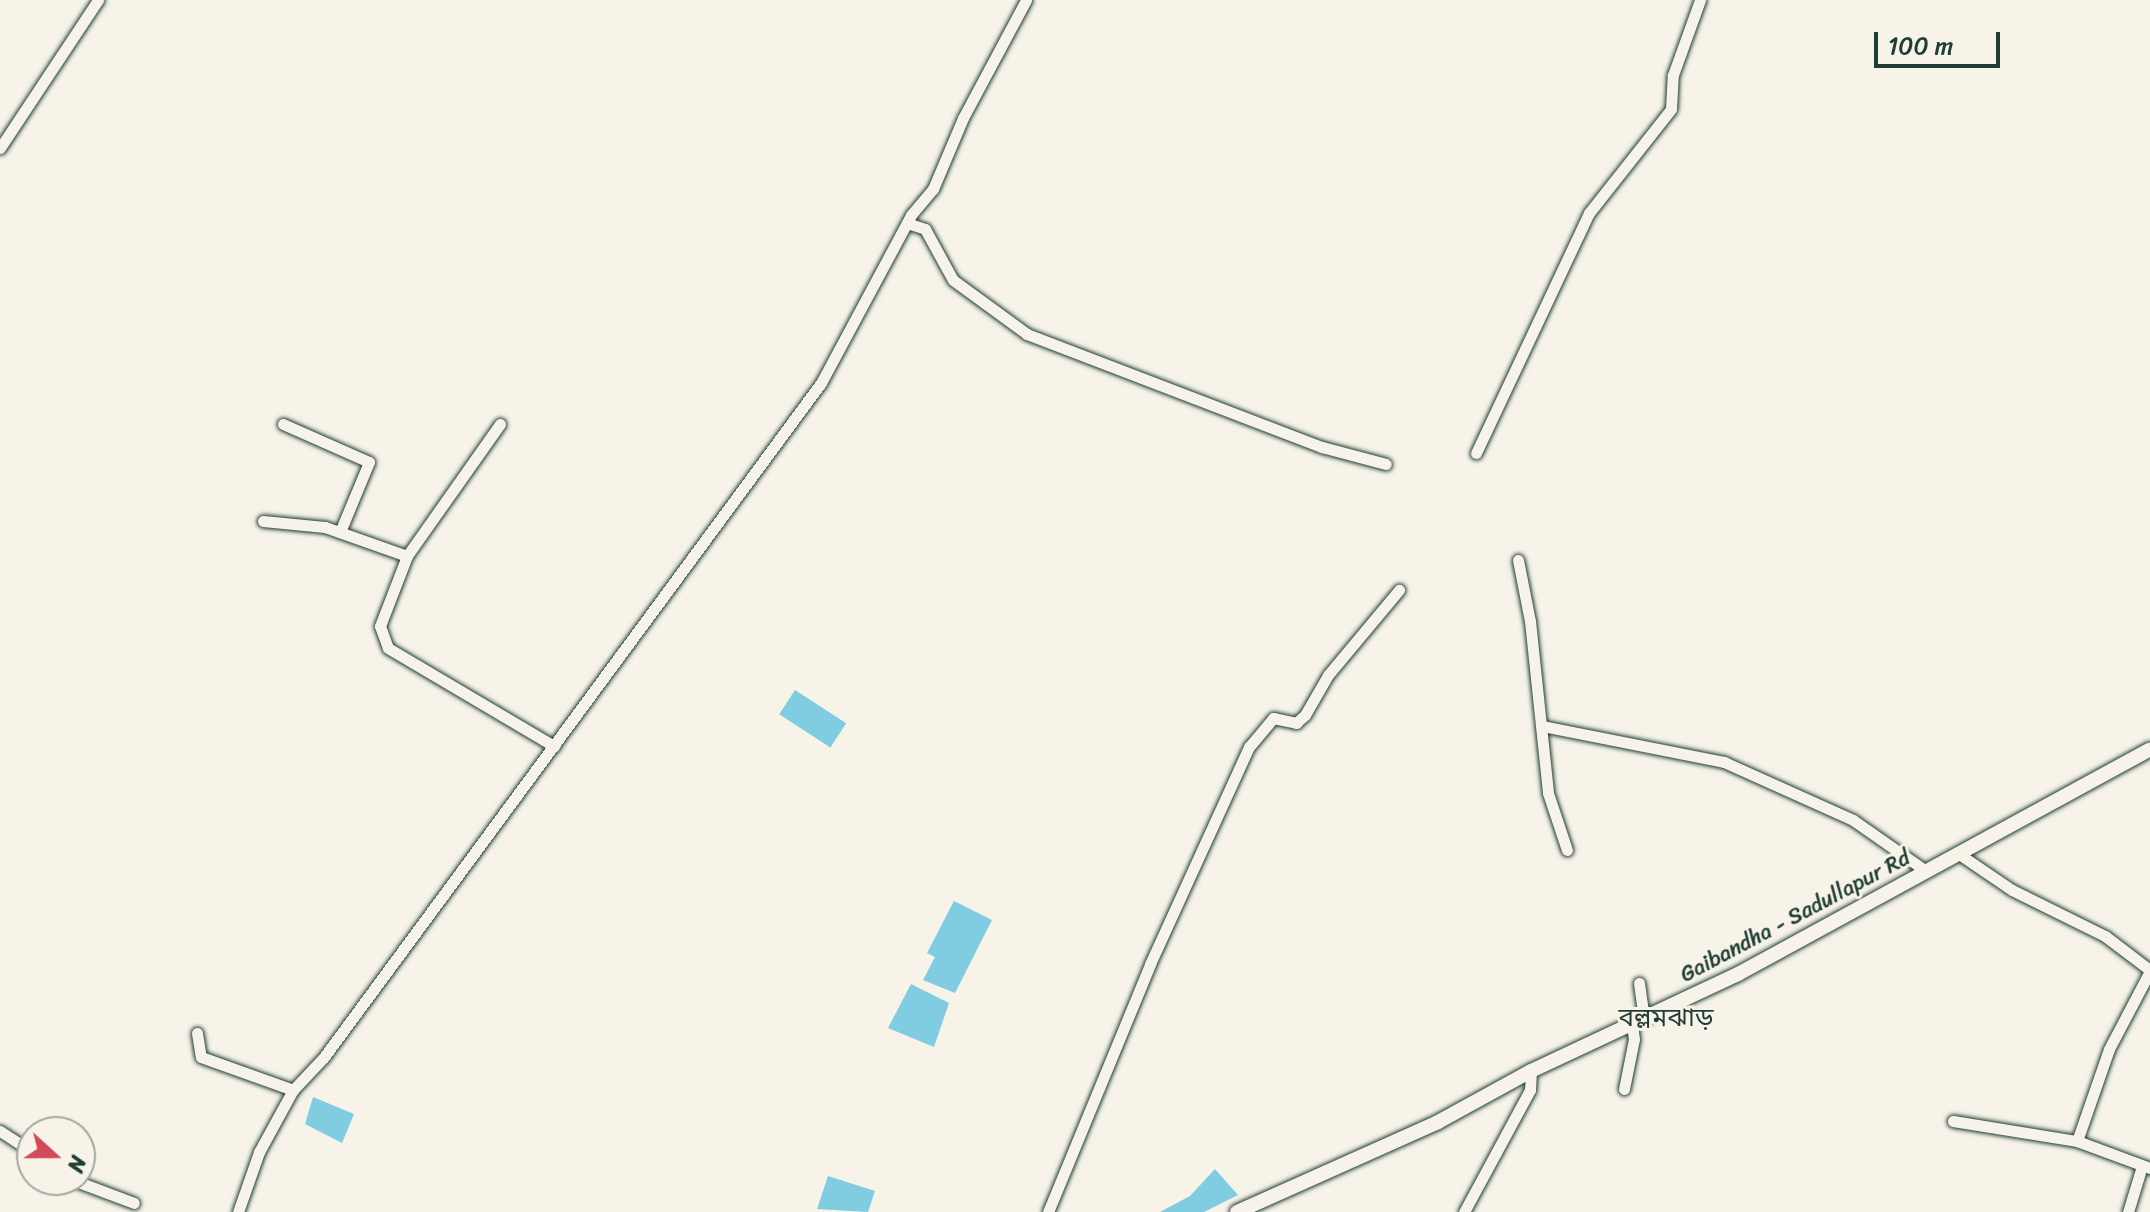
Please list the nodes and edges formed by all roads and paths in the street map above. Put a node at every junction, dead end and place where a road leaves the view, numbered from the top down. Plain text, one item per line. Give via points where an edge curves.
1 (98, 0) edge
2 (1026, 0) edge
3 (1700, 0) edge
4 (0, 148) edge
5 (907, 223) junction
6 (283, 424) dead end
7 (500, 424) dead end
8 (1476, 453) dead end
9 (1386, 464) dead end
10 (263, 521) dead end
11 (340, 532) junction
12 (407, 556) junction
13 (1518, 560) dead end
14 (1399, 590) dead end
15 (1542, 726) junction
16 (554, 746) junction
17 (2150, 749) edge
18 (1567, 850) dead end
19 (1959, 854) junction
20 (1926, 871) junction
21 (2150, 970) edge
22 (1639, 983) dead end
23 (1638, 1021) junction
24 (197, 1033) dead end
25 (1531, 1071) junction
26 (1624, 1089) dead end
27 (293, 1090) junction
28 (1953, 1121) dead end
29 (2077, 1141) junction
30 (2146, 1167) edge
31 (96, 1189) edge
32 (134, 1203) dead end
33 (238, 1212) edge
34 (1048, 1212) edge
35 (1237, 1212) edge
36 (1464, 1212) edge
37 (2128, 1212) edge

1 - 4 street
2 - 5 street via 963,118 933,189
3 - 8 street via 1673,75 1671,109 1589,213
5 - 9 street via 925,229 953,280 1027,334 1322,447
5 - 16 street via 821,383
6 - 11 street via 369,462
7 - 12 street
10 - 11 street
11 - 12 street
12 - 16 street via 380,626 383,643
13 - 15 street
14 - 34 street via 1328,675 1305,715 1296,723 1273,718 1249,747 1150,964
15 - 18 street via 1548,793
15 - 20 street via 1724,762 1853,820
16 - 27 street via 324,1057
17 - 19 main road, Gaibandha - Sadullapur Rd
19 - 20 main road, Gaibandha - Sadullapur Rd
19 - 21 street via 2012,890 2105,936
20 - 23 main road, Gaibandha - Sadullapur Rd via 1738,974
21 - 29 street via 2109,1049
22 - 23 street
23 - 25 main road, Gaibandha - Sadullapur Rd
23 - 26 street
24 - 27 street via 201,1057
25 - 35 main road, Gaibandha - Sadullapur Rd via 1438,1122
25 - 36 street via 1530,1090
27 - 33 street via 259,1152
28 - 29 street
29 - 30 street
30 - 37 street
31 - 32 street

